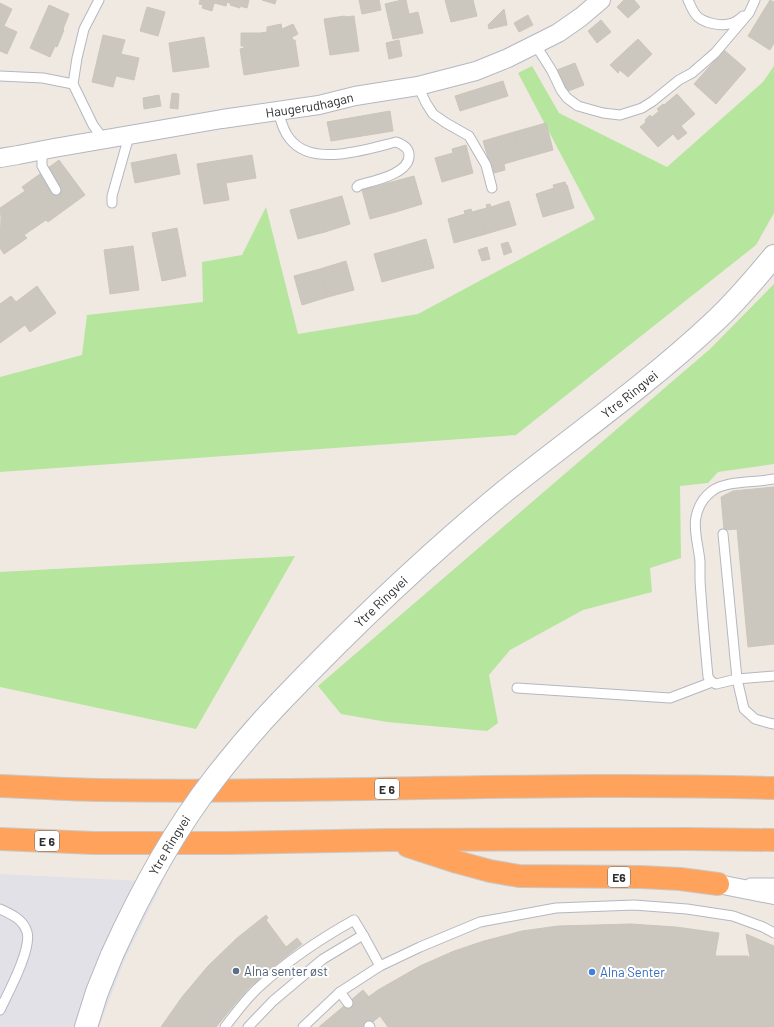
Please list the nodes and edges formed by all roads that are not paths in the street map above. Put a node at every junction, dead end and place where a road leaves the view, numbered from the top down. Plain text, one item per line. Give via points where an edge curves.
1 (99, 0) edge
2 (601, 0) edge
3 (688, 0) edge
4 (755, 0) edge
5 (750, 9) junction
6 (535, 44) junction
7 (0, 76) edge
8 (73, 84) junction
9 (418, 86) junction
10 (278, 111) junction
11 (129, 136) junction
12 (104, 140) junction
13 (42, 150) junction
14 (0, 158) edge
15 (356, 187) dead end
16 (492, 188) dead end
17 (56, 190) dead end
18 (112, 203) dead end
19 (774, 256) edge
20 (774, 479) edge
21 (723, 534) dead end
22 (774, 676) edge
23 (737, 680) junction
24 (712, 682) junction
25 (517, 688) dead end
26 (774, 724) edge
27 (0, 786) edge
28 (774, 788) edge
29 (0, 839) edge
30 (389, 840) junction
31 (774, 840) edge
32 (718, 884) junction
33 (774, 884) edge
34 (774, 895) edge
35 (0, 909) edge
36 (774, 933) edge
37 (363, 935) junction
38 (380, 966) junction
39 (340, 992) junction
40 (348, 1002) dead end
41 (0, 1010) edge
42 (86, 1027) edge
43 (225, 1027) edge
44 (248, 1027) edge
45 (303, 1027) edge

1 - 8 lane via 84,29
2 - 6 street, Haugerudhagan via 581,18
3 - 5 lane via 698,16 707,22 717,24 729,24 742,18
4 - 5 lane
5 - 6 lane via 715,53 692,73 642,108 620,115 578,106 567,98
6 - 9 street, Haugerudhagan via 476,71
7 - 8 lane via 43,78
8 - 12 lane via 93,125
9 - 10 street, Haugerudhagan
9 - 16 lane via 434,114 470,136 486,165
10 - 11 street, Haugerudhagan
10 - 15 lane via 290,140 301,149 312,153 348,153 396,142 407,149 408,160 398,172
11 - 12 street, Haugerudhagan
11 - 18 lane
12 - 13 street, Haugerudhagan
13 - 14 street, Haugerudhagan
13 - 17 lane via 42,166
19 - 42 main road, Ytre Ringvei, bridge via 738,299 661,369 448,539 332,648 256,727 213,780 173,838 132,912 112,955
20 - 24 lane via 717,488 705,498 697,515 695,523 708,677
21 - 23 lane
22 - 23 lane
23 - 24 lane via 716,684
23 - 26 lane via 744,709 755,719
24 - 25 lane via 670,698
27 - 28 highway, E 6 via 198,791 668,786
29 - 30 highway, E 6 via 94,843
30 - 31 highway, E 6
30 - 32 highway, E6 via 477,868 519,876 641,877
32 - 33 lane, E6
32 - 34 street
35 - 41 lane via 14,915 22,923 28,941 21,965
36 - 38 lane via 733,916 687,909 634,905 556,908 480,922
37 - 38 lane
37 - 43 lane via 354,920 327,935 258,988
37 - 44 lane via 323,959
38 - 39 lane
39 - 40 lane
39 - 45 lane

